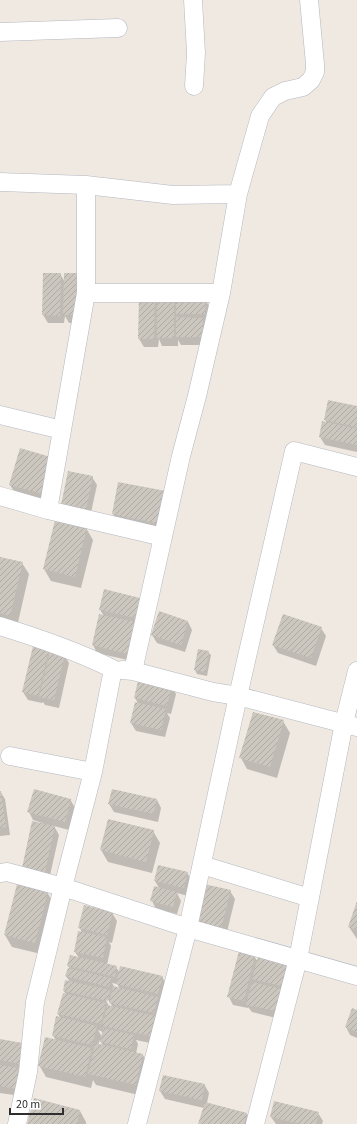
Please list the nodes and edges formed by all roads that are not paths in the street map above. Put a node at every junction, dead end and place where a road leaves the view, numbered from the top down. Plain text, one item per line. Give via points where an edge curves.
1 (193, 0) edge
2 (309, 0) edge
3 (118, 28) dead end
4 (0, 32) edge
5 (194, 86) dead end
6 (0, 182) edge
7 (86, 185) junction
8 (238, 194) junction
9 (86, 293) junction
10 (221, 293) junction
11 (0, 415) edge
12 (62, 430) junction
13 (357, 467) edge
14 (0, 496) edge
15 (48, 510) junction
16 (163, 537) junction
17 (0, 626) edge
18 (113, 669) junction
19 (133, 671) junction
20 (357, 671) edge
21 (238, 696) junction
22 (351, 725) edge
23 (10, 756) dead end
24 (93, 772) junction
25 (202, 865) junction
26 (0, 873) edge
27 (63, 887) junction
28 (310, 898) junction
29 (188, 928) junction
30 (298, 959) junction
31 (357, 976) edge
32 (17, 1124) edge
33 (136, 1124) edge
34 (255, 1124) edge

1 - 5 street via 196,53
2 - 8 street via 315,72 303,87 273,97 260,116
3 - 4 street
6 - 7 street
7 - 8 street via 173,195
7 - 9 street
8 - 10 street
9 - 10 street
9 - 12 street
10 - 16 street
11 - 12 street
12 - 15 street
13 - 21 street via 294,451
14 - 15 street
15 - 16 street
16 - 19 street
17 - 18 street via 91,658
18 - 19 street
18 - 24 street
19 - 21 street
20 - 22 street
21 - 22 street
21 - 25 street
22 - 28 street
23 - 24 street
24 - 27 street
25 - 28 street
25 - 29 street
26 - 27 street via 6,872
27 - 29 street
27 - 32 street via 35,1002 28,1072
28 - 30 street
29 - 30 street
29 - 33 street
30 - 31 street
30 - 34 street

